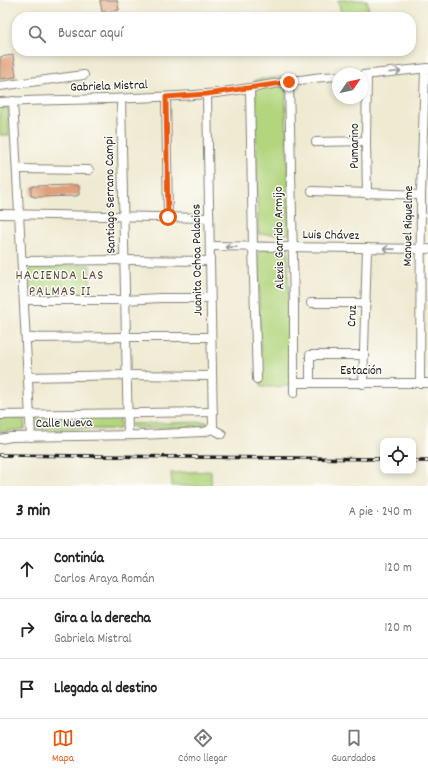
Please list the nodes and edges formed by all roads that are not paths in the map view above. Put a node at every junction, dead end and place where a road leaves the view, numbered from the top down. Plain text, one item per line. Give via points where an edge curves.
1 (426, 68) edge
2 (84, 75) dead end
3 (368, 75) edge
4 (332, 76) edge
5 (289, 82) junction
6 (0, 86) edge
7 (250, 88) junction
8 (207, 94) junction
9 (166, 97) junction
10 (121, 99) junction
11 (13, 101) junction
12 (0, 102) edge
13 (365, 104) edge
14 (366, 141) junction
15 (316, 142) dead end
16 (17, 169) junction
17 (89, 170) dead end
18 (312, 191) dead end
19 (367, 194) junction
20 (421, 195) junction
21 (0, 214) edge
22 (19, 214) junction
23 (124, 216) junction
24 (168, 217) junction
25 (209, 218) junction
26 (210, 246) junction
27 (253, 247) junction
28 (292, 247) junction
29 (367, 248) junction
30 (425, 249) edge
31 (124, 260) junction
32 (22, 261) junction
33 (210, 261) junction
34 (210, 298) junction
35 (24, 300) junction
36 (125, 300) junction
37 (424, 302) edge
38 (311, 303) dead end
39 (366, 303) junction
40 (126, 336) junction
41 (211, 337) junction
42 (26, 338) junction
43 (364, 355) junction
44 (127, 375) junction
45 (212, 376) junction
46 (28, 377) junction
47 (257, 379) dead end
48 (294, 383) junction
49 (310, 383) junction
50 (424, 383) edge
51 (363, 384) junction
52 (294, 393) dead end
53 (212, 412) junction
54 (128, 413) junction
55 (0, 415) edge
56 (30, 415) junction
57 (212, 427) junction
58 (222, 434) dead end
59 (128, 435) junction
60 (31, 437) junction
61 (0, 439) edge

3 -> 1 street
1 - 20 street, Manuel Riquelme
2 - 6 street
4 - 5 street, Gabriela Mistral
5 - 7 street, Gabriela Mistral
5 - 28 street, Alexis Garrido Armijo
7 - 8 street, Gabriela Mistral
7 - 27 street, Alexis Garrido Armijo
8 - 9 street, Gabriela Mistral
8 - 25 street, Juanita Ochoa Palacios
9 - 10 street, Gabriela Mistral
9 - 24 street
10 - 11 street, Gabriela Mistral
10 - 23 street, Santiago Serrano Campi
11 - 12 street, Gabriela Mistral
11 - 16 street
13 - 14 street, Pumarino
14 - 15 street
14 - 19 street, Pumarino
16 - 17 street
16 - 22 street
18 - 19 street
19 - 20 street
20 - 30 street, Manuel Riquelme
21 - 22 street
22 - 23 street
22 - 32 street
23 - 24 street
23 - 31 street, Santiago Serrano Campi
24 - 25 street
25 - 26 street, Juanita Ochoa Palacios
27 -> 26 street, Luis Chávez
26 - 33 street, Juanita Ochoa Palacios
27 - 28 street, Luis Chávez
27 - 47 street, Alexis Garrido Armijo
28 - 29 street, Luis Chávez
28 - 48 street, Alexis Garrido Armijo
30 -> 29 street, Luis Chávez
29 - 39 street, Cruz
30 - 37 street, Manuel Riquelme
31 - 32 street
31 - 33 street
31 - 36 street, Santiago Serrano Campi
32 - 35 street
33 - 34 street, Juanita Ochoa Palacios
34 - 36 street
34 - 41 street, Juanita Ochoa Palacios
35 - 36 street
35 - 42 street
36 - 40 street, Santiago Serrano Campi
37 - 50 street, Manuel Riquelme
38 - 39 street
39 - 43 street, Cruz
40 - 41 street
40 - 42 street
40 - 44 street, Santiago Serrano Campi
41 - 45 street, Juanita Ochoa Palacios
42 - 46 street
43 - 49 street via 310,355
43 - 51 street, Cruz
44 - 45 street
44 - 46 street
44 - 54 street, Santiago Serrano Campi
45 - 53 street, Juanita Ochoa Palacios
46 - 56 street
48 - 49 street, Estación
48 - 52 street, Alexis Garrido Armijo
49 - 51 street, Estación
50 - 51 street, Estación
53 - 54 street
53 - 57 street, Juanita Ochoa Palacios
54 - 56 street
54 - 59 street, Santiago Serrano Campi
55 - 56 street
56 - 60 street
57 - 58 street
57 - 59 street, Calle Nueva via 203,432
59 - 60 street, Calle Nueva
60 - 61 street, Calle Nueva

